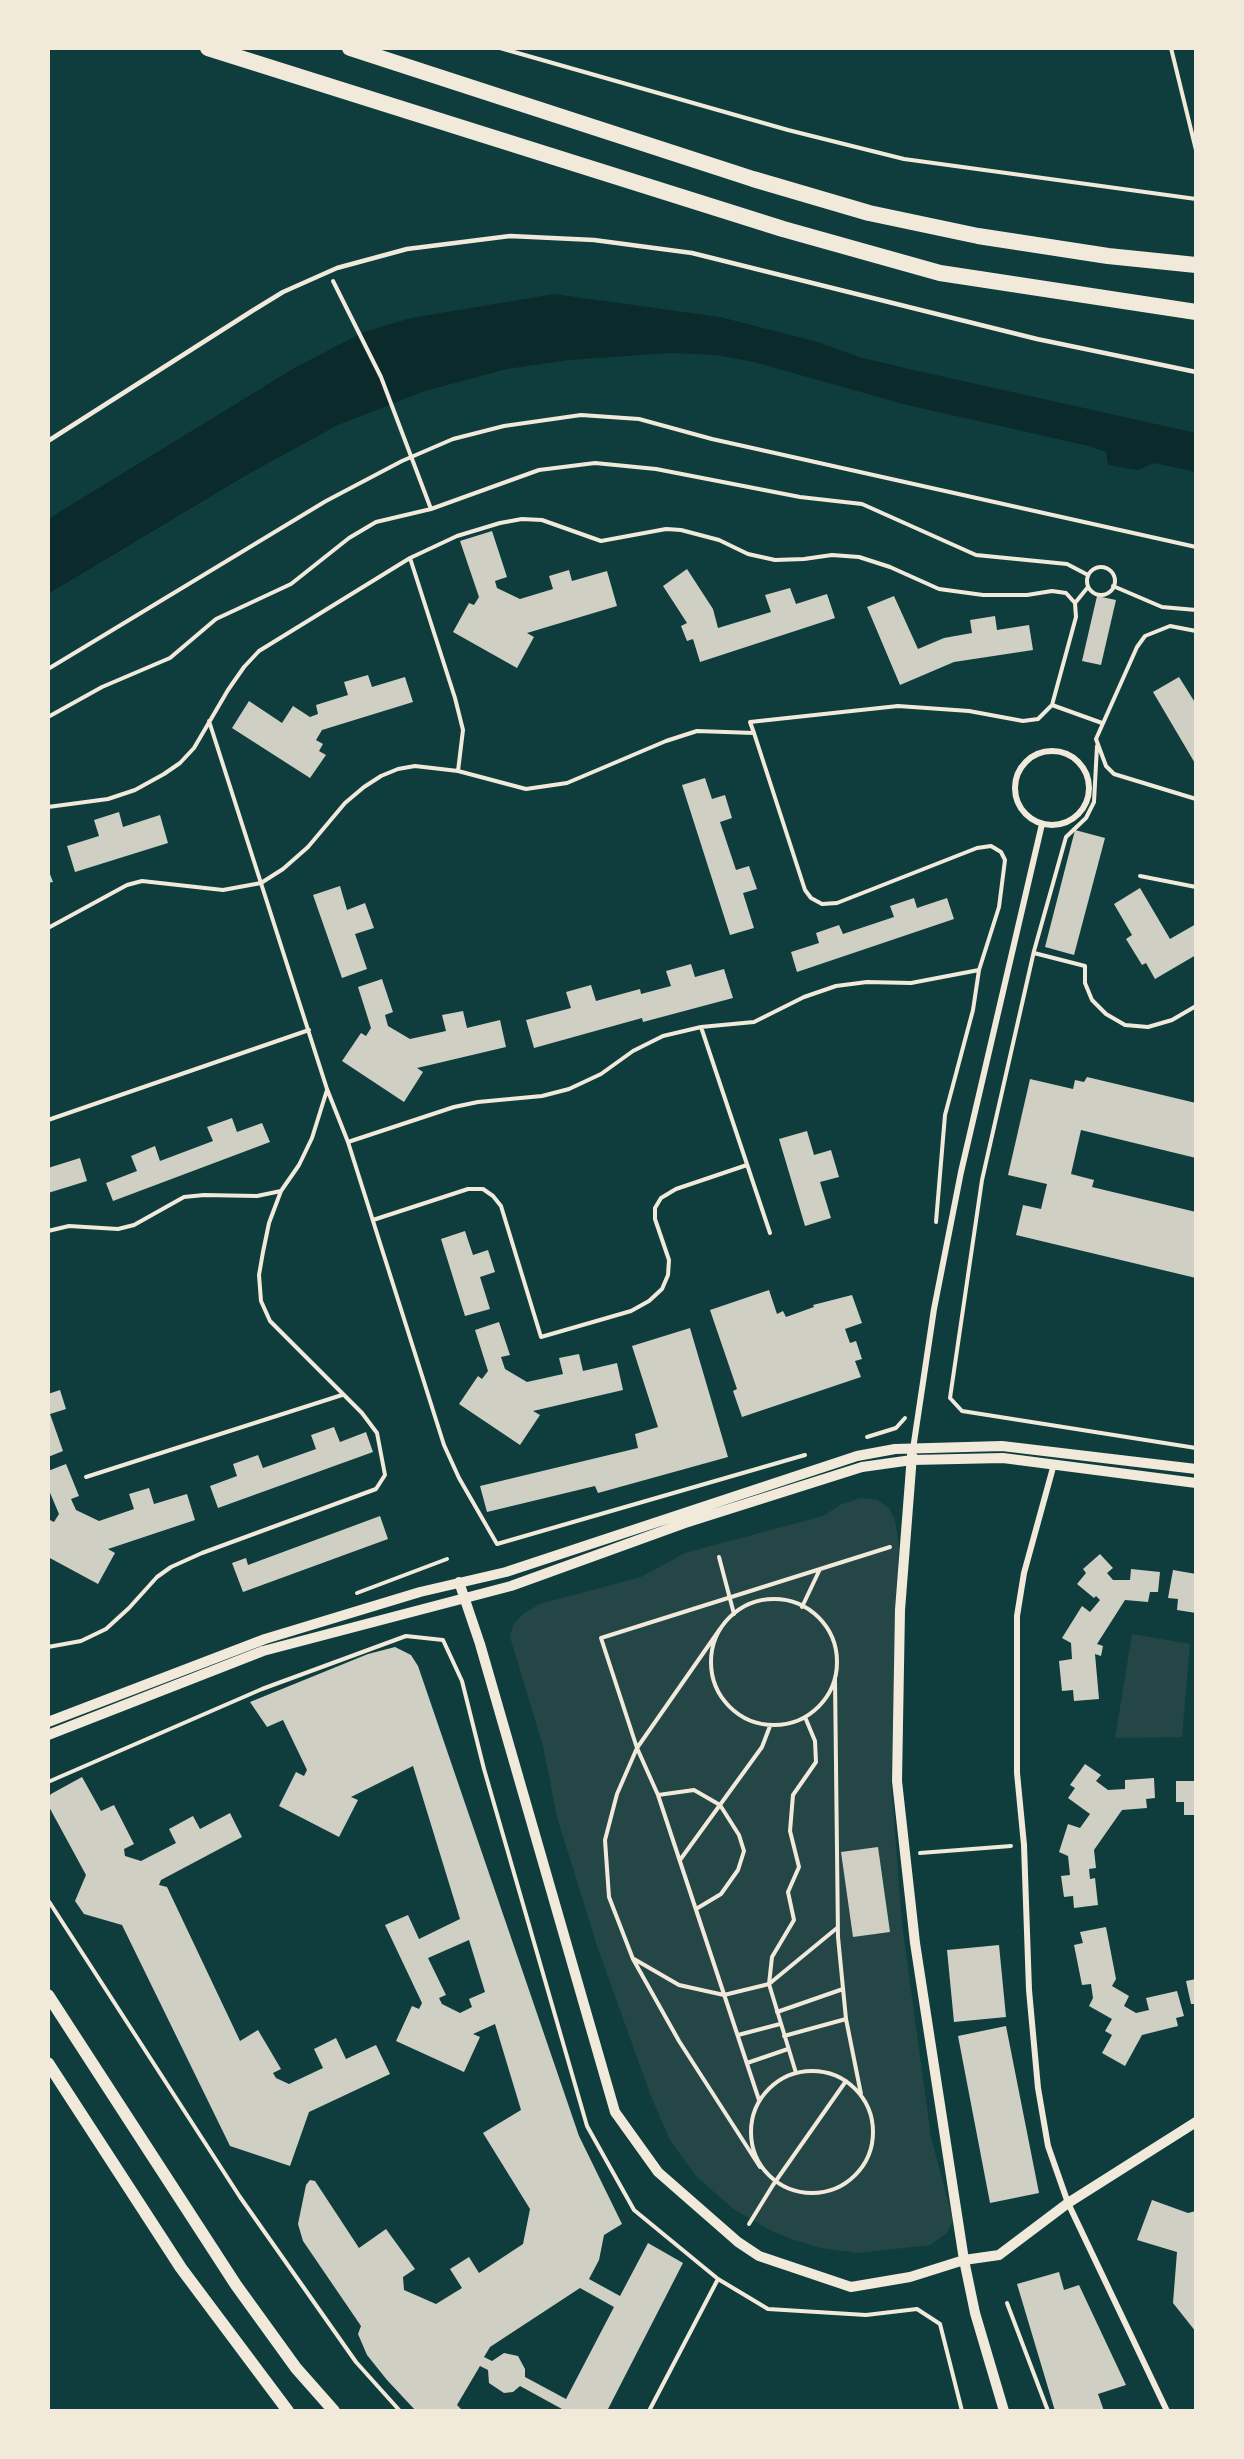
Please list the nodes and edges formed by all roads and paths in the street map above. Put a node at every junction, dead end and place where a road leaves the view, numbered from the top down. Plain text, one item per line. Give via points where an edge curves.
1 (208, 48) edge
2 (350, 48) edge
3 (500, 48) edge
4 (1171, 48) edge
5 (1196, 150) edge
6 (1196, 199) edge
7 (1196, 265) edge
8 (329, 272) junction
9 (1156, 308) junction
10 (1196, 312) edge
11 (1196, 318) edge
12 (1196, 372) edge
13 (48, 441) edge
14 (412, 457) junction
15 (431, 509) junction
16 (1196, 547) edge
17 (410, 558) junction
18 (1088, 575) junction
19 (1113, 586) junction
20 (1088, 587) junction
21 (1075, 603) junction
22 (1196, 610) edge
23 (1196, 631) edge
24 (48, 669) edge
25 (1052, 705) junction
26 (48, 717) edge
27 (208, 720) junction
28 (1102, 723) junction
29 (754, 733) junction
30 (1097, 746) junction
31 (458, 771) junction
32 (1196, 799) edge
33 (48, 807) edge
34 (1042, 824) junction
35 (1140, 876) dead end
36 (261, 883) junction
37 (1196, 887) edge
38 (48, 928) edge
39 (1034, 953) junction
40 (979, 970) junction
41 (1196, 1006) edge
42 (701, 1027) junction
43 (309, 1030) junction
44 (327, 1089) junction
45 (48, 1120) edge
46 (348, 1142) junction
47 (747, 1165) junction
48 (281, 1191) junction
49 (373, 1220) junction
50 (48, 1231) edge
51 (770, 1233) dead end
52 (934, 1234) dead end
53 (342, 1395) junction
54 (907, 1416) dead end
55 (861, 1438) dead end
56 (1196, 1448) edge
57 (913, 1449) junction
58 (1055, 1451) junction
59 (816, 1452) dead end
60 (912, 1461) junction
61 (1054, 1464) junction
62 (1196, 1469) edge
63 (86, 1477) dead end
64 (1196, 1483) edge
65 (896, 1545) dead end
66 (719, 1557) dead end
67 (820, 1568) junction
68 (459, 1582) junction
69 (730, 1596) junction
70 (465, 1599) junction
71 (802, 1607) junction
72 (734, 1614) junction
73 (720, 1629) junction
74 (48, 1647) edge
75 (836, 1679) junction
76 (805, 1717) junction
77 (48, 1722) edge
78 (770, 1726) junction
79 (48, 1736) edge
80 (637, 1748) junction
81 (48, 1782) edge
82 (658, 1794) junction
83 (720, 1805) junction
84 (1024, 1845) junction
85 (905, 1854) junction
86 (680, 1861) junction
87 (48, 1900) edge
88 (696, 1909) junction
89 (838, 1927) junction
90 (633, 1959) junction
91 (769, 1984) junction
92 (843, 1989) junction
93 (48, 1995) edge
94 (724, 1995) junction
95 (777, 2012) junction
96 (846, 2019) junction
97 (780, 2024) junction
98 (737, 2035) junction
99 (784, 2036) junction
100 (788, 2049) junction
101 (48, 2063) edge
102 (747, 2063) junction
103 (796, 2073) junction
104 (846, 2081) junction
105 (861, 2094) junction
106 (759, 2100) junction
107 (1196, 2121) edge
108 (760, 2167) junction
109 (776, 2182) junction
110 (1068, 2203) junction
111 (749, 2224) dead end
112 (964, 2260) junction
113 (718, 2279) junction
114 (1007, 2303) dead end
115 (288, 2411) edge
116 (334, 2411) edge
117 (400, 2411) edge
118 (649, 2411) edge
119 (962, 2411) edge
120 (1004, 2411) edge
121 (1048, 2411) edge
122 (1167, 2411) edge

1 - 9 highway via 783,229 940,273
2 - 7 highway via 869,213 978,236
3 - 6 path via 904,159
4 - 5 path
8 - 12 lane via 375,256 463,240 529,236 605,241 692,253 1037,339
8 - 13 lane via 252,310
8 - 14 path via 381,377
9 - 10 highway
9 - 11 highway
14 - 15 path
14 - 16 path via 453,439 504,426 581,415 639,419 712,439
14 - 24 path via 326,501
15 - 18 path via 539,470 595,463 656,469 800,497 862,504 976,555 1067,564
15 - 26 path via 376,522 291,584 216,619 170,658 102,687
17 - 21 path via 457,536 500,523 542,520 601,541 666,529 719,540 748,555 776,560 859,557 939,590 983,595 1052,591 1066,593
17 - 27 path via 260,651 244,667
17 - 31 path via 463,730
18 - 19 path via 1095,568 1104,567 1114,577
18 - 20 path
19 - 20 path via 1103,595
19 - 22 path via 1162,607
20 - 21 path
21 - 25 path via 1076,617
23 - 28 path via 1170,626 1146,636 1137,647
25 - 28 path
25 - 29 path via 1038,719 1023,721 969,711 898,706 750,722
27 - 33 path via 194,748 180,763 135,790 83,804
27 - 36 path
28 - 30 path
29 - 31 path via 697,731 600,771 549,787 526,789
29 - 40 path via 805,890 822,904 837,903 977,848 991,846 1001,852 1006,872
30 - 32 path via 1114,774
30 - 39 path via 1094,802 1086,818 1066,837
31 - 36 path via 415,766 381,776 345,803 308,847
34 - 34 street via 1053,825 1074,818 1087,800 1088,778 1082,766 1061,752 1048,750 1036,754 1022,767 1015,784 1021,809
34 - 57 street via 961,1172 934,1309
35 - 37 path
36 - 38 path via 223,890 142,881 127,885
36 - 43 path
39 - 41 path via 1085,966 1085,983 1092,1000 1125,1025 1148,1027 1172,1020
39 - 56 path via 982,1180 950,1398 963,1411
40 - 42 path via 911,983 836,986 754,1022
40 - 52 path via 973,1010 945,1115
42 - 46 path via 663,1036 569,1089 454,1107
42 - 47 path
43 - 44 path
43 - 45 path
44 - 46 path
44 - 48 path via 312,1138
46 - 49 path
47 - 49 path via 676,1189 661,1198 655,1208 655,1219 669,1260 668,1275 662,1289 649,1301 631,1311 541,1337 501,1206 483,1189 468,1189
47 - 51 path
48 - 50 path via 257,1196 184,1197 134,1225
48 - 53 path via 263,1252 259,1275 261,1300 270,1321
49 - 59 path via 444,1445 497,1544
53 - 63 path
53 - 74 path via 377,1433 385,1475 376,1489 171,1567 106,1629 81,1641
54 - 55 path via 896,1428
57 - 58 street via 1002,1446
57 - 60 street
57 - 68 street via 857,1456 506,1572
58 - 61 street
58 - 62 street
60 - 61 street via 1003,1458
60 - 70 street via 862,1467
60 - 85 street via 900,1610 897,1769
61 - 64 street
61 - 84 street via 1024,1573 1017,1616 1017,1773
65 - 67 path
66 - 69 path
67 - 69 path
67 - 71 path
68 - 70 street
68 - 77 street via 265,1639
69 - 72 path
69 - 80 path via 601,1638
70 - 79 street via 264,1651
70 - 112 street via 615,2112 658,2172 759,2256 850,2287 910,2277
71 - 72 path via 789,1601 755,1601
71 - 75 path via 823,1622 833,1639
72 - 73 path
73 - 78 path via 712,1650 711,1671 718,1692 731,1709 749,1721
73 - 80 path
75 - 76 path via 826,1698
75 - 89 path
76 - 78 path
76 - 91 path via 815,1741 816,1762 793,1795 789,1831 799,1867 788,1892 794,1920 772,1957
78 - 83 path via 762,1747
80 - 82 path
80 - 90 path via 617,1794 605,1840 609,1897
81 - 113 path via 262,1689 406,1636 443,1640 462,1681 587,2126 634,2210
82 - 83 path via 694,1790
82 - 86 path
83 - 86 path
83 - 88 path via 739,1834 744,1851 738,1870 721,1894
84 - 85 path
84 - 110 street via 1029,1990 1038,2088 1048,2146
85 - 112 street
86 - 88 path
87 - 117 path via 240,2197 356,2362
88 - 94 path
89 - 91 path
89 - 92 path
90 - 94 path via 679,1985
90 - 108 path via 679,2041
91 - 94 path
91 - 95 path
92 - 95 path
92 - 96 path
93 - 116 main road via 236,2285 296,2368
94 - 98 path
95 - 97 path
96 - 99 path
96 - 105 path
97 - 98 path
97 - 99 path
98 - 102 path
99 - 100 path
100 - 102 path
100 - 103 path
101 - 115 main road via 181,2268
102 - 106 path
103 - 104 path via 827,2072
103 - 106 path via 768,2088
104 - 105 path
104 - 109 path
105 - 109 path via 874,2130 871,2150 849,2181 812,2194 793,2191
106 - 108 path via 750,2126 752,2147
107 - 110 street
108 - 109 path
109 - 111 path
110 - 112 street via 999,2255
110 - 122 street
112 - 120 street
113 - 118 path
113 - 119 path via 768,2309 866,2314 917,2309 940,2324
114 - 121 path

